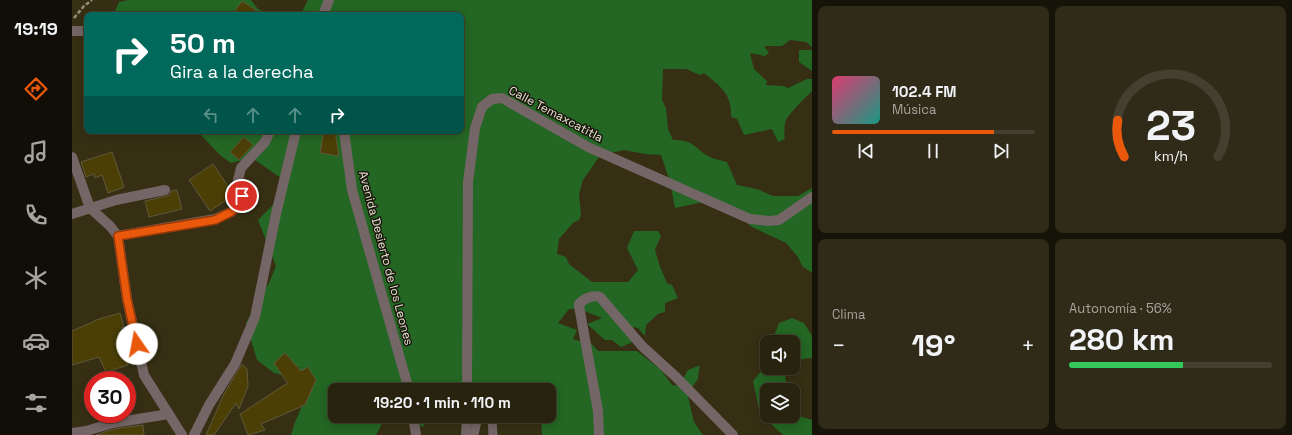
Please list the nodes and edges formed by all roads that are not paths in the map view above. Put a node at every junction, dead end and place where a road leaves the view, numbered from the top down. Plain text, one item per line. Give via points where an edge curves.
1 (329, 0) edge
2 (324, 12) edge
3 (327, 12) edge
4 (331, 12) edge
5 (72, 31) edge
6 (84, 31) edge
7 (269, 134) edge
8 (295, 134) edge
9 (344, 134) edge
10 (72, 157) edge
11 (165, 190) dead end
12 (812, 197) edge
13 (90, 208) junction
14 (72, 214) edge
15 (118, 236) junction
16 (407, 383) edge
17 (467, 383) edge
18 (169, 414) junction
19 (414, 423) edge
20 (467, 423) edge
21 (477, 423) edge
22 (492, 423) edge
23 (72, 433) edge
24 (182, 435) edge
25 (194, 435) edge
26 (416, 435) edge
27 (466, 435) edge
28 (474, 435) edge
29 (493, 435) edge
30 (599, 435) edge
31 (733, 435) edge

1 - 2 street
1 - 3 street
1 - 4 street
5 - 6 street
7 - 15 street via 265,142 241,168 238,180 242,196 239,206 231,212 215,220
8 - 25 street via 255,317 235,364 209,405
9 - 16 street, Avenida Desierto de los Leones via 352,190
10 - 13 street
11 - 13 street
12 - 17 street, Calle Temaxcatitla via 779,220 750,219 588,147 502,98 492,99 482,107 475,128 468,182
13 - 14 street
13 - 15 street
15 - 18 street via 127,299 144,375
18 - 23 street
18 - 24 street
19 - 26 street
20 - 27 street
21 - 28 lane
22 - 29 lane
30 - 31 street via 598,411 579,306 581,301 594,296 600,297 642,346

